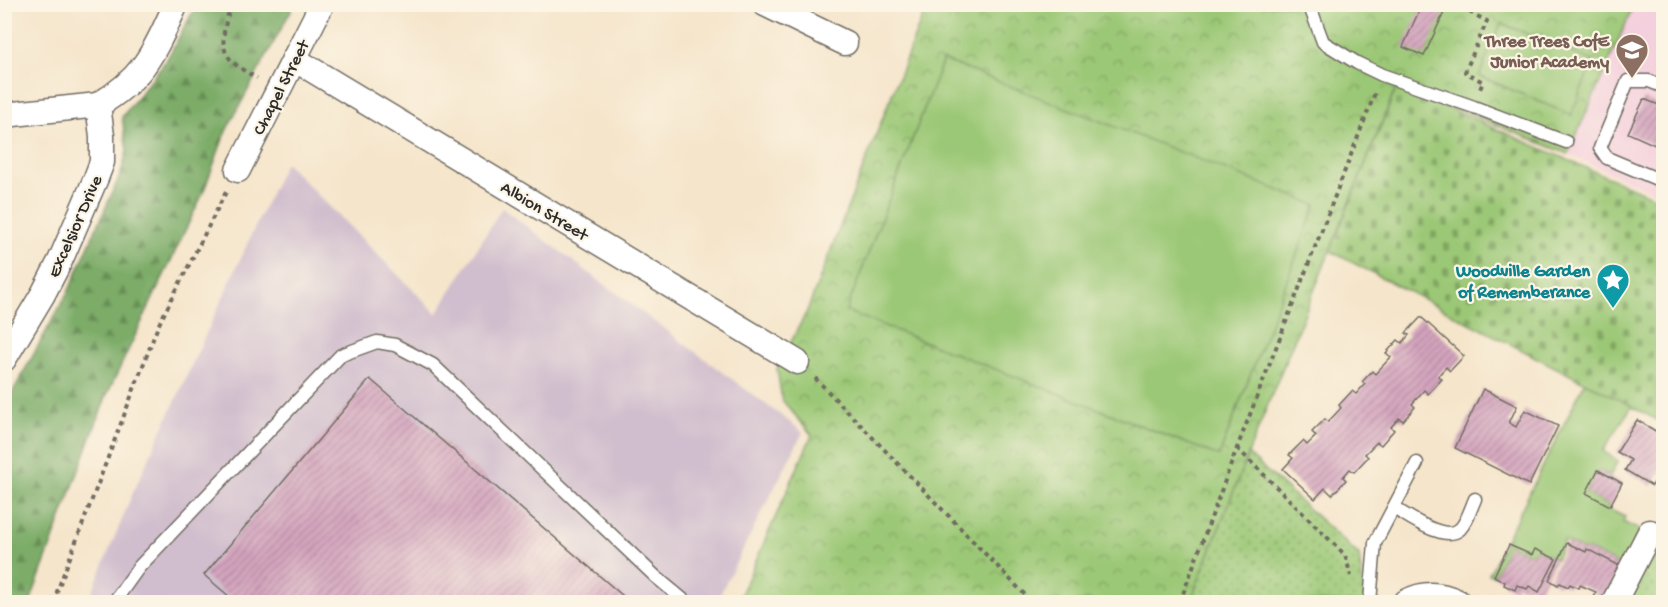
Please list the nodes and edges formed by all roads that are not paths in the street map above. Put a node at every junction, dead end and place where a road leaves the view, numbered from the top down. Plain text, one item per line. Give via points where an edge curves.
1 (176, 4) edge
2 (322, 4) edge
3 (765, 4) edge
4 (1309, 4) edge
5 (845, 43) dead end
6 (294, 59) junction
7 (1664, 87) edge
8 (98, 105) junction
9 (4, 115) edge
10 (1566, 142) dead end
11 (238, 169) road end
12 (1664, 182) edge
13 (4, 359) edge
14 (797, 362) road end
15 (1418, 463) dead end
16 (1475, 499) dead end
17 (1394, 508) junction
18 (1650, 532) dead end
19 (114, 603) edge
20 (686, 603) edge
21 (1370, 603) edge
22 (1406, 603) edge
23 (1458, 603) edge
24 (1614, 603) edge

1 - 8 street via 140,73
2 - 6 street, Chapel Street
3 - 5 street
4 - 10 lane via 1323,42 1357,63
6 - 11 street, Chapel Street
6 - 14 street, Albion Street
7 - 12 lane via 1649,81 1628,81 1600,148 1607,158
8 - 9 street
8 - 13 street, Excelsior Drive via 102,162 60,261
15 - 17 lane
16 - 17 lane via 1460,528 1448,534 1439,533
17 - 21 lane via 1375,543
18 - 24 street
19 - 20 lane via 139,567 341,355 377,342 395,345 433,366
22 - 23 street via 1442,594

